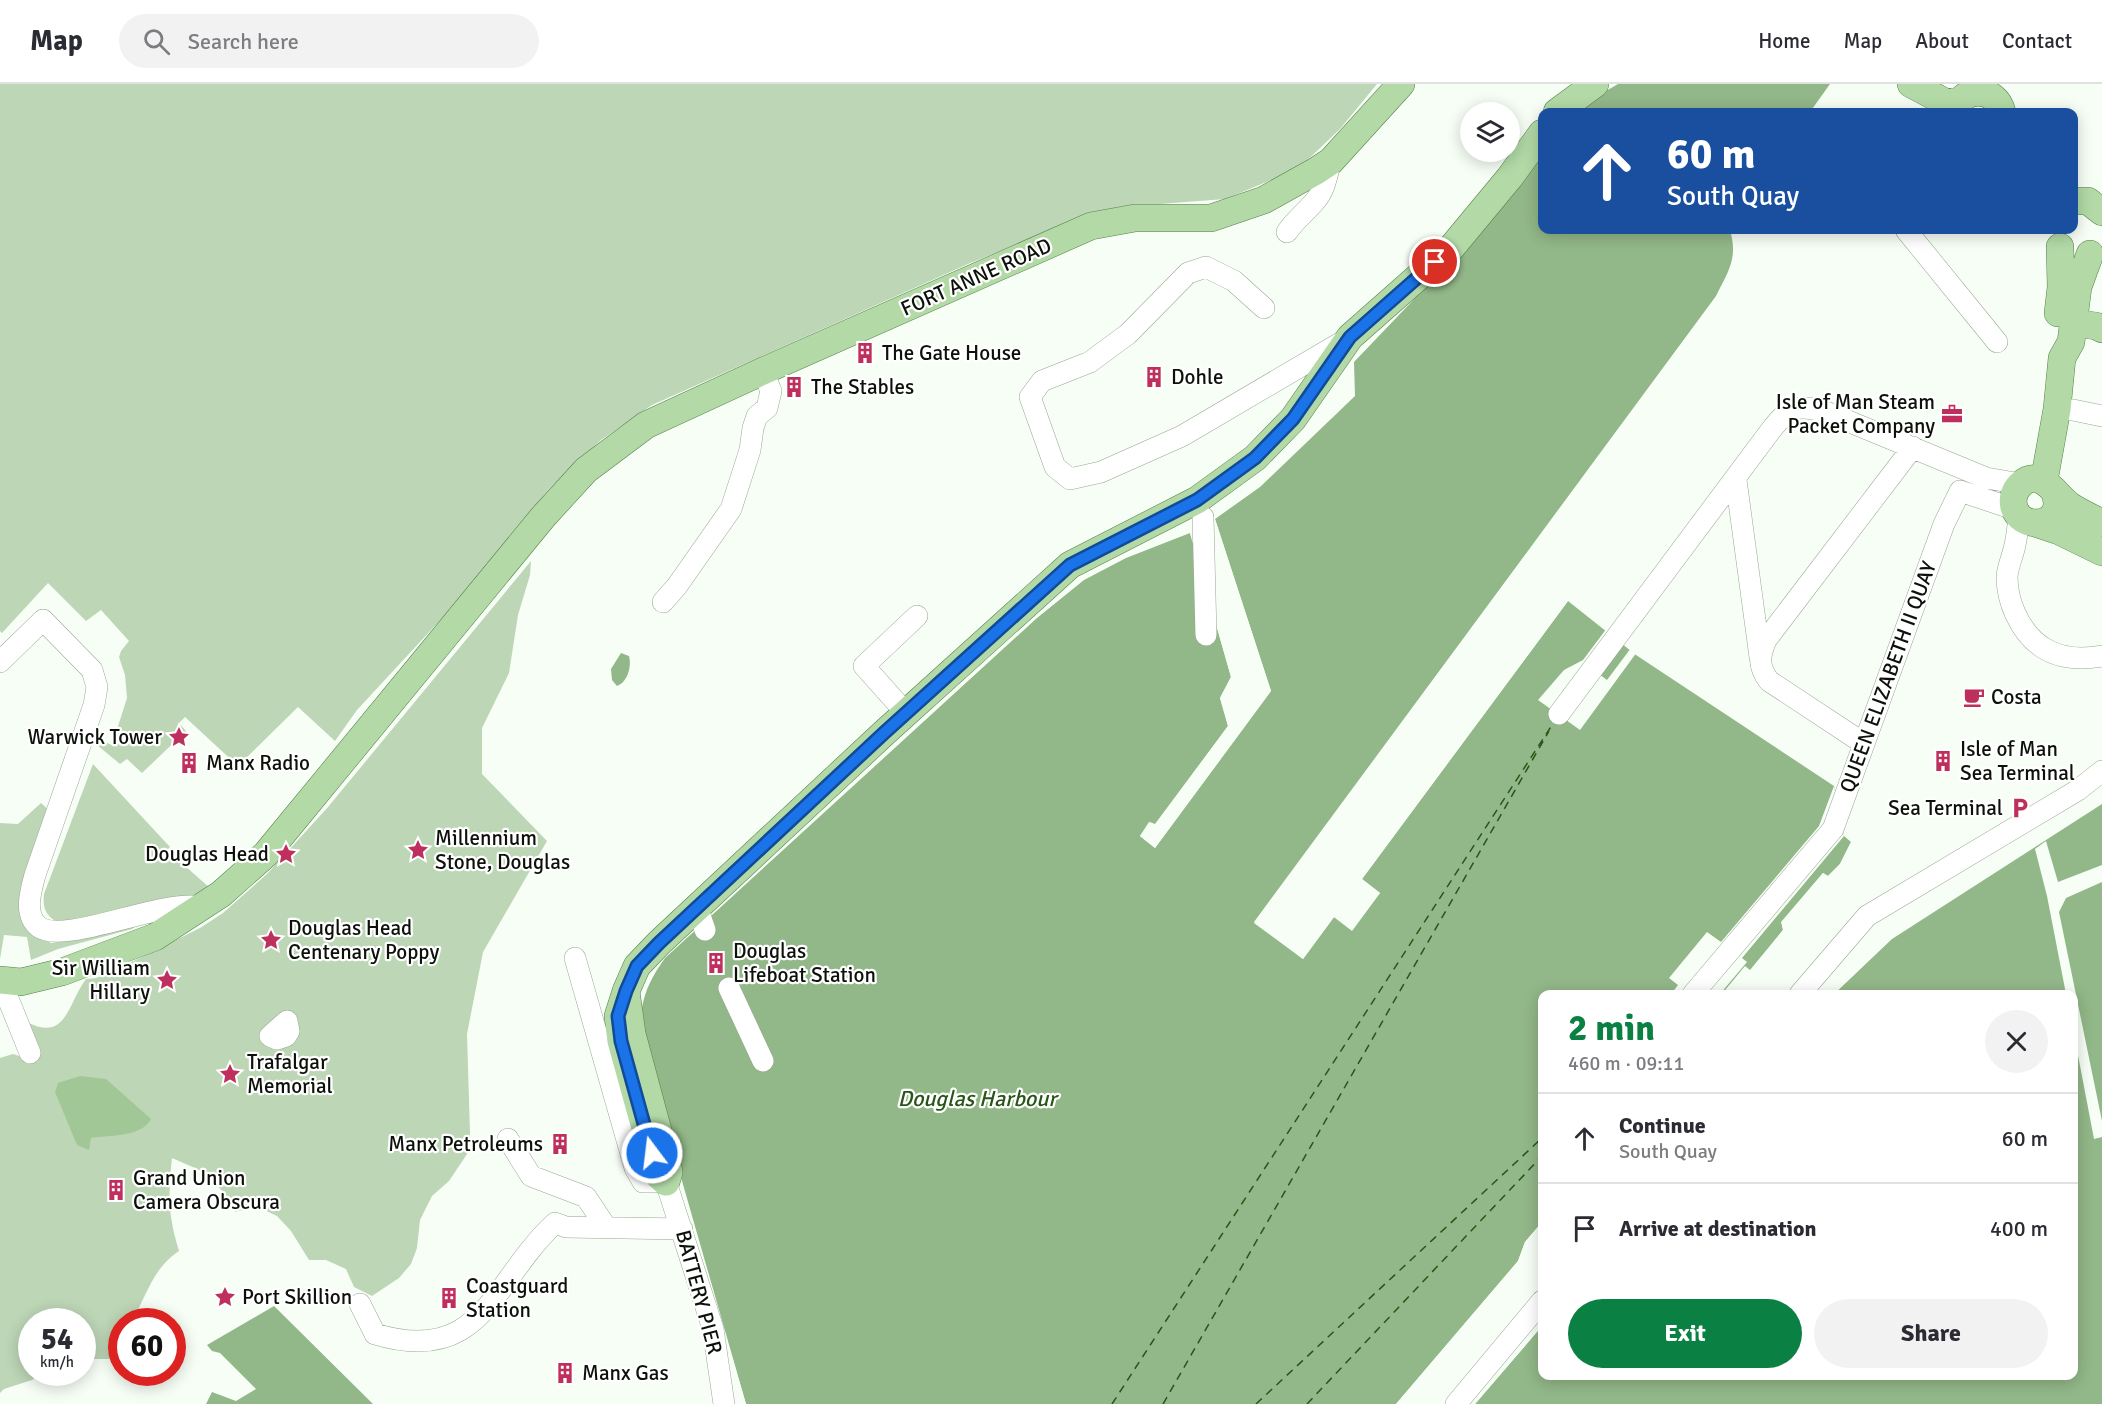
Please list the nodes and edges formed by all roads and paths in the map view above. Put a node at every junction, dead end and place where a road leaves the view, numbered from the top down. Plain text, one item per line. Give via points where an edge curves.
1 (1401, 84) edge
2 (1595, 84) edge
3 (1911, 84) edge
4 (2001, 100) edge
5 (1562, 108) edge
6 (1956, 108) edge
7 (1538, 138) edge
8 (1324, 166) junction
9 (1287, 232) dead end
10 (1909, 234) edge
11 (2054, 235) edge
12 (2096, 249) edge
13 (1264, 308) dead end
14 (2074, 323) junction
15 (2102, 329) edge
16 (1350, 337) junction
17 (1997, 342) dead end
18 (2062, 357) junction
19 (763, 371) junction
20 (2057, 409) junction
21 (2102, 416) edge
22 (1913, 447) junction
23 (1736, 480) junction
24 (2031, 501) junction
25 (1203, 517) dead end
26 (2102, 523) edge
27 (2102, 552) edge
28 (663, 602) dead end
29 (917, 616) dead end
30 (1206, 636) dead end
31 (2102, 656) edge
32 (0, 662) edge
33 (1761, 670) junction
34 (906, 712) junction
35 (1559, 714) dead end
36 (1863, 743) junction
37 (2102, 771) edge
38 (201, 907) junction
39 (575, 958) dead end
40 (4, 981) edge
41 (729, 988) dead end
42 (1696, 990) edge
43 (1803, 990) edge
44 (30, 1053) dead end
45 (763, 1061) dead end
46 (508, 1139) dead end
47 (666, 1182) junction
48 (606, 1227) junction
49 (682, 1229) junction
50 (360, 1304) dead end
51 (1538, 1306) edge
52 (724, 1404) edge
53 (1456, 1404) edge

1 - 8 main road, FORT ANNE ROAD
2 - 5 main road
3 - 6 main road
4 - 6 main road via 1975,92 1962,98
7 - 16 main road, BATTERY PIER via 1452,247
8 - 9 street via 1325,182 1317,199
8 - 19 main road, FORT ANNE ROAD via 1264,200 1211,218 1135,218 1091,226
10 - 17 street
11 - 12 main road via 2068,252 2076,255
11 - 18 main road via 2061,287 2055,341
12 - 14 main road via 2078,287
13 - 16 street via 1233,280 1206,267 1188,273 1128,334 1090,362 1042,381 1030,397 1055,467 1070,479 1101,472 1182,436
14 - 15 main road
14 - 18 main road via 2071,342
16 - 34 main road, BATTERY PIER via 1293,419 1255,458 1197,500 1070,565
18 - 20 main road
19 - 28 street via 771,391 767,408 753,428 731,509
19 - 38 main road, FORT ANNE ROAD via 646,425 586,470 266,854
20 - 21 street
20 - 24 main road
22 - 23 street via 1826,412 1794,408 1780,418
22 - 24 street
22 - 33 street via 1766,640
23 - 33 street
23 - 35 street
24 - 26 main road via 2071,506
24 - 27 main road via 2059,531
24 - 31 street via 2007,576 2011,605 2024,631 2041,648 2056,655 2087,659
24 - 36 street, QUEEN ELIZABETH II QUAY via 1960,491 1944,524
25 - 30 street
29 - 34 street via 864,666
32 - 38 street via 43,620 92,670 97,687 33,883 29,900 38,926 49,931 73,930 138,914 191,905
33 - 36 street via 1787,695
34 - 47 main road, BATTERY PIER via 702,920 637,966 618,1016 621,1041 658,1175
36 - 42 street, QUEEN ELIZABETH II QUAY via 1833,830
37 - 43 street via 2078,790 1867,916
38 - 40 main road via 155,937 62,972 21,982
39 - 47 street via 634,1168 643,1182
40 - 44 street
41 - 45 street
46 - 48 street via 531,1176 586,1197
47 - 49 street, BATTERY PIER
48 - 49 street
48 - 50 street via 566,1227 555,1223 537,1239 477,1318 454,1335 423,1342 398,1341 375,1334
49 - 52 street, BATTERY PIER via 713,1329
51 - 53 street

